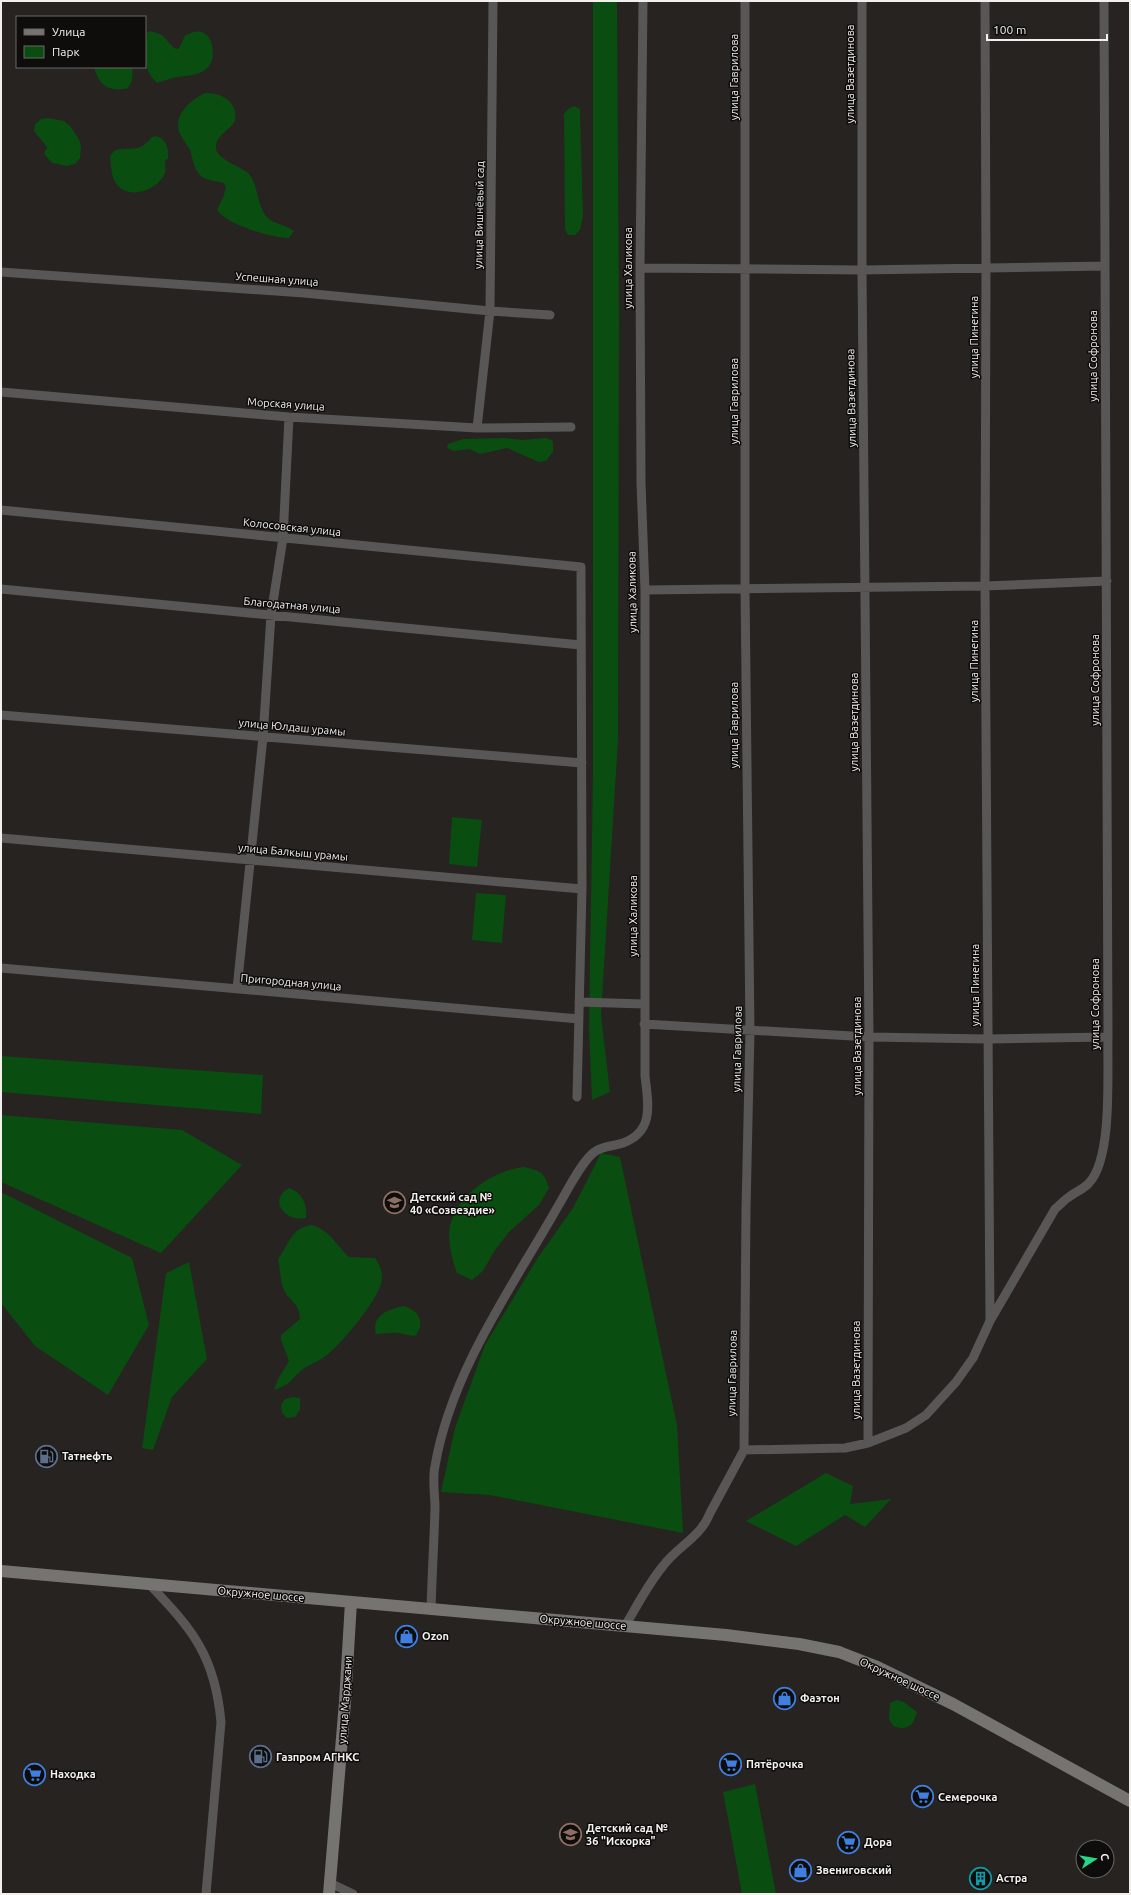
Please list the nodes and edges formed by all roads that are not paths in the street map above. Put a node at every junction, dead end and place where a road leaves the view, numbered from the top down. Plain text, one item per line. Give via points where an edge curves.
1 (493, 1) edge
2 (643, 1) edge
3 (746, 1) edge
4 (862, 1) edge
5 (984, 1) edge
6 (1104, 1) edge
7 (1105, 266) junction
8 (640, 268) junction
9 (746, 268) junction
10 (986, 268) junction
11 (862, 270) junction
12 (1, 272) edge
13 (490, 311) junction
14 (550, 315) dead end
15 (1, 392) edge
16 (289, 417) junction
17 (571, 427) dead end
18 (477, 428) junction
19 (1, 510) edge
20 (283, 538) junction
21 (1107, 581) junction
22 (985, 586) junction
23 (865, 588) junction
24 (1, 589) edge
25 (745, 589) junction
26 (645, 590) junction
27 (271, 615) junction
28 (581, 645) junction
29 (1, 715) edge
30 (263, 737) junction
31 (582, 763) junction
32 (1, 838) edge
33 (251, 861) junction
34 (582, 889) junction
35 (1, 968) edge
36 (237, 989) junction
37 (579, 1002) junction
38 (644, 1004) junction
39 (579, 1019) junction
40 (644, 1024) junction
41 (750, 1031) junction
42 (869, 1037) junction
43 (1108, 1037) junction
44 (988, 1039) junction
45 (577, 1098) dead end
46 (990, 1321) junction
47 (868, 1443) junction
48 (744, 1450) junction
49 (1, 1571) edge
50 (149, 1584) junction
51 (351, 1602) junction
52 (431, 1609) junction
53 (625, 1626) junction
54 (1130, 1801) edge
55 (329, 1888) edge
56 (206, 1894) edge
57 (353, 1894) edge

1 - 13 street, улица Вишнёвый сад
2 - 8 street, улица Халикова
3 - 9 street, улица Гаврилова
4 - 11 street, улица Вазетдинова
5 - 10 street, улица Пинегина
6 - 7 street, улица Софронова
7 - 10 street
7 - 21 street, улица Софронова
8 - 9 street
8 - 26 street, улица Халикова via 641,483
9 - 11 street
9 - 25 street, улица Гаврилова
10 - 11 street
10 - 22 street, улица Пинегина
11 - 23 street, улица Вазетдинова
12 - 13 street, Успешная улица via 304,293
13 - 14 street, Успешная улица
13 - 18 street, улица Вишнёвый сад
15 - 16 street, Морская улица
16 - 18 street, Морская улица
16 - 20 street
17 - 18 street, Морская улица
19 - 20 street, Колосовская улица
20 - 27 street
20 - 28 street, Колосовская улица via 581,567
21 - 22 street
21 - 43 street, улица Софронова
22 - 23 street
22 - 44 street, улица Пинегина
23 - 25 street
23 - 42 street, улица Вазетдинова
24 - 27 street, Благодатная улица
25 - 26 street
25 - 41 street, улица Гаврилова
26 - 38 street, улица Халикова
27 - 28 street, Благодатная улица
27 - 30 street
28 - 31 street
29 - 30 street, улица Юлдаш урамы
30 - 31 street, улица Юлдаш урамы
30 - 33 street
31 - 34 street
32 - 33 street, улица Балкыш урамы
33 - 34 street, улица Балкыш урамы
33 - 36 street
34 - 37 street
35 - 36 street, Пригородная улица
36 - 39 street, Пригородная улица
37 - 38 street
37 - 39 street
38 - 40 street, улица Халикова
39 - 45 street
40 - 41 street
40 - 52 street, улица Халикова via 648,1115 646,1122 634,1138 595,1151 580,1170 503,1298 478,1345 445,1421 434,1467
41 - 42 street
41 - 48 street, улица Гаврилова
42 - 44 street
42 - 47 street, улица Вазетдинова
43 - 44 street
43 - 46 street, улица Софронова via 1106,1138 1095,1175 1089,1184 1055,1209
44 - 46 street, улица Пинегина
46 - 47 street, улица Софронова via 973,1358 956,1382 926,1415 906,1428
47 - 48 street, улица Софронова via 845,1448
48 - 53 street via 706,1522 663,1566
49 - 50 street, Окружное шоссе
50 - 51 street, Окружное шоссе
50 - 56 street via 189,1628 213,1675 219,1698 221,1722
51 - 52 street, Окружное шоссе
51 - 55 street, улица Марджани via 346,1702
52 - 53 street, Окружное шоссе
53 - 54 street, Окружное шоссе via 770,1640 838,1652 881,1668 953,1704
55 - 57 street

